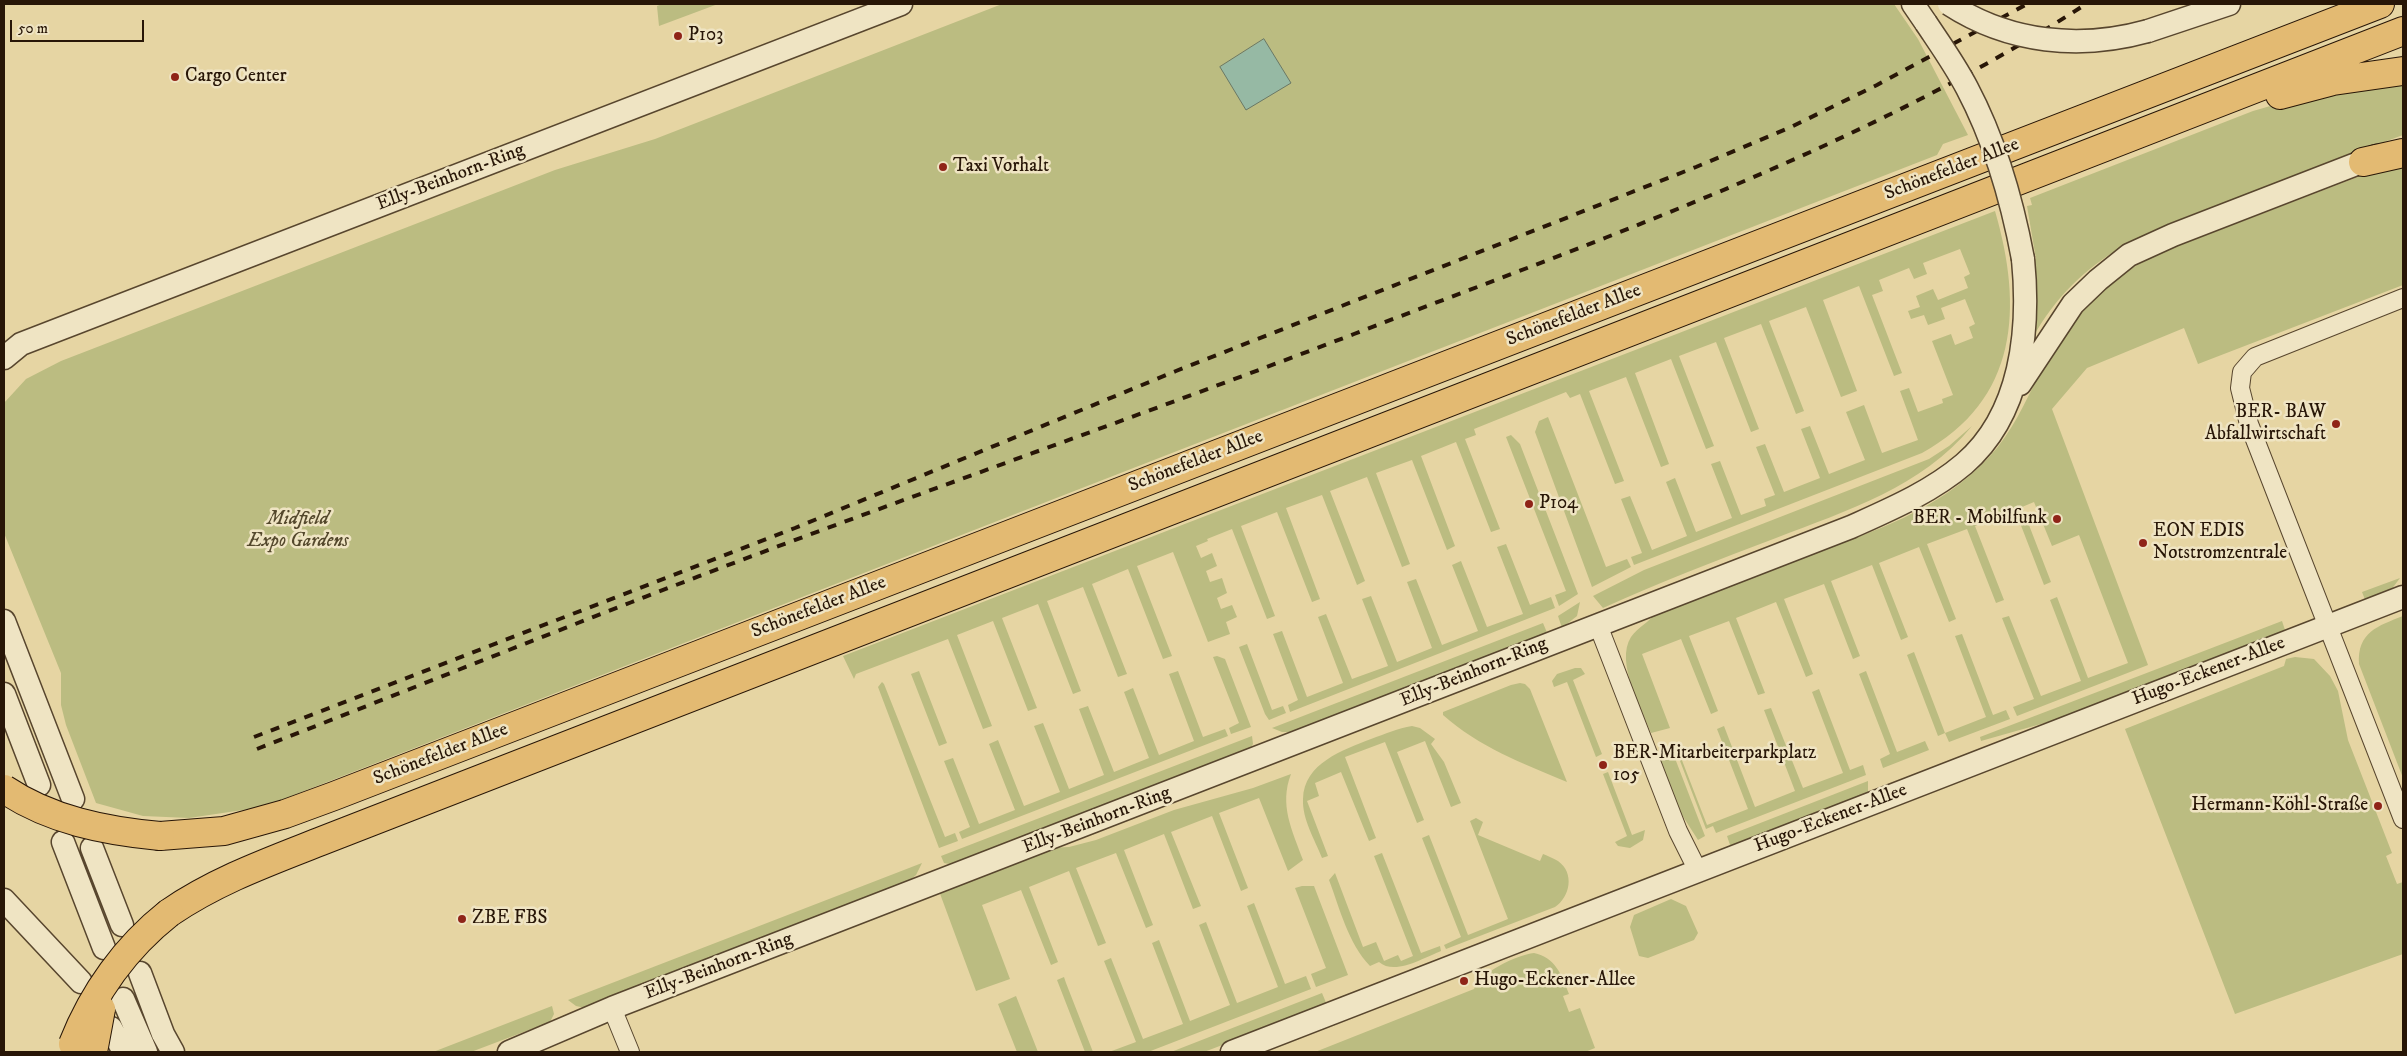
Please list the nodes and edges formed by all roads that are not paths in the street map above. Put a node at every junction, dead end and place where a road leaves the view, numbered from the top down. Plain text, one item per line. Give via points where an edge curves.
1 (901, 4) edge
2 (1913, 4) edge
3 (1949, 4) edge
4 (2380, 4) edge
5 (2221, 6) edge
6 (2403, 31) edge
7 (2403, 72) edge
8 (2169, 122) junction
9 (2403, 145) edge
10 (2403, 153) edge
11 (2363, 162) junction
12 (2403, 298) edge
13 (13, 347) edge
14 (4, 358) edge
15 (2010, 400) junction
16 (2403, 597) edge
17 (4, 621) edge
18 (1598, 624) junction
19 (2328, 626) junction
20 (4, 694) edge
21 (39, 785) dead end
22 (4, 789) edge
23 (73, 799) dead end
24 (2403, 819) edge
25 (63, 842) dead end
26 (92, 848) dead end
27 (1698, 871) junction
28 (4, 900) edge
29 (122, 926) dead end
30 (104, 948) dead end
31 (140, 973) dead end
32 (81, 982) dead end
33 (117, 987) junction
34 (612, 1008) junction
35 (111, 1028) dead end
36 (79, 1049) edge
37 (124, 1052) edge
38 (146, 1052) edge
39 (173, 1052) edge
40 (508, 1052) edge
41 (630, 1052) edge
42 (1232, 1052) edge

1 - 13 street, Elly-Beinhorn-Ring
2 - 15 street, Elly-Beinhorn-Ring, bridge via 1967,87 1986,128 2009,195 2023,259 2026,312 2023,347
3 - 5 street, bridge via 1986,23 2033,38 2083,42 2148,31
4 - 22 highway, Schönefelder Allee, bridge via 278,817 224,832 160,836 118,832 63,818
6 - 8 highway, Schönefelder Allee
7 - 8 highway via 2333,81
8 - 33 highway, Schönefelder Allee, bridge via 224,880 169,913 135,943
9 - 11 street
10 - 11 highway
11 - 15 street via 2129,255 2073,304
12 - 19 street via 2255,357 2242,372 2240,388 2249,424
13 - 14 street, Elly-Beinhorn-Ring
15 - 18 street, Elly-Beinhorn-Ring via 1995,427 1964,464 1934,486 1851,527
16 - 19 street, Hugo-Eckener-Allee
17 - 23 street
18 - 27 street via 1678,831
18 - 34 street, Elly-Beinhorn-Ring via 1076,830
19 - 24 street
19 - 27 street, Hugo-Eckener-Allee
20 - 21 street
25 - 30 street
26 - 29 street
27 - 42 street, Hugo-Eckener-Allee
28 - 32 street
31 - 39 street
33 - 36 highway, Schönefelder Allee, bridge via 83,1018
33 - 38 street
34 - 40 street, Elly-Beinhorn-Ring
34 - 41 street
35 - 37 street

